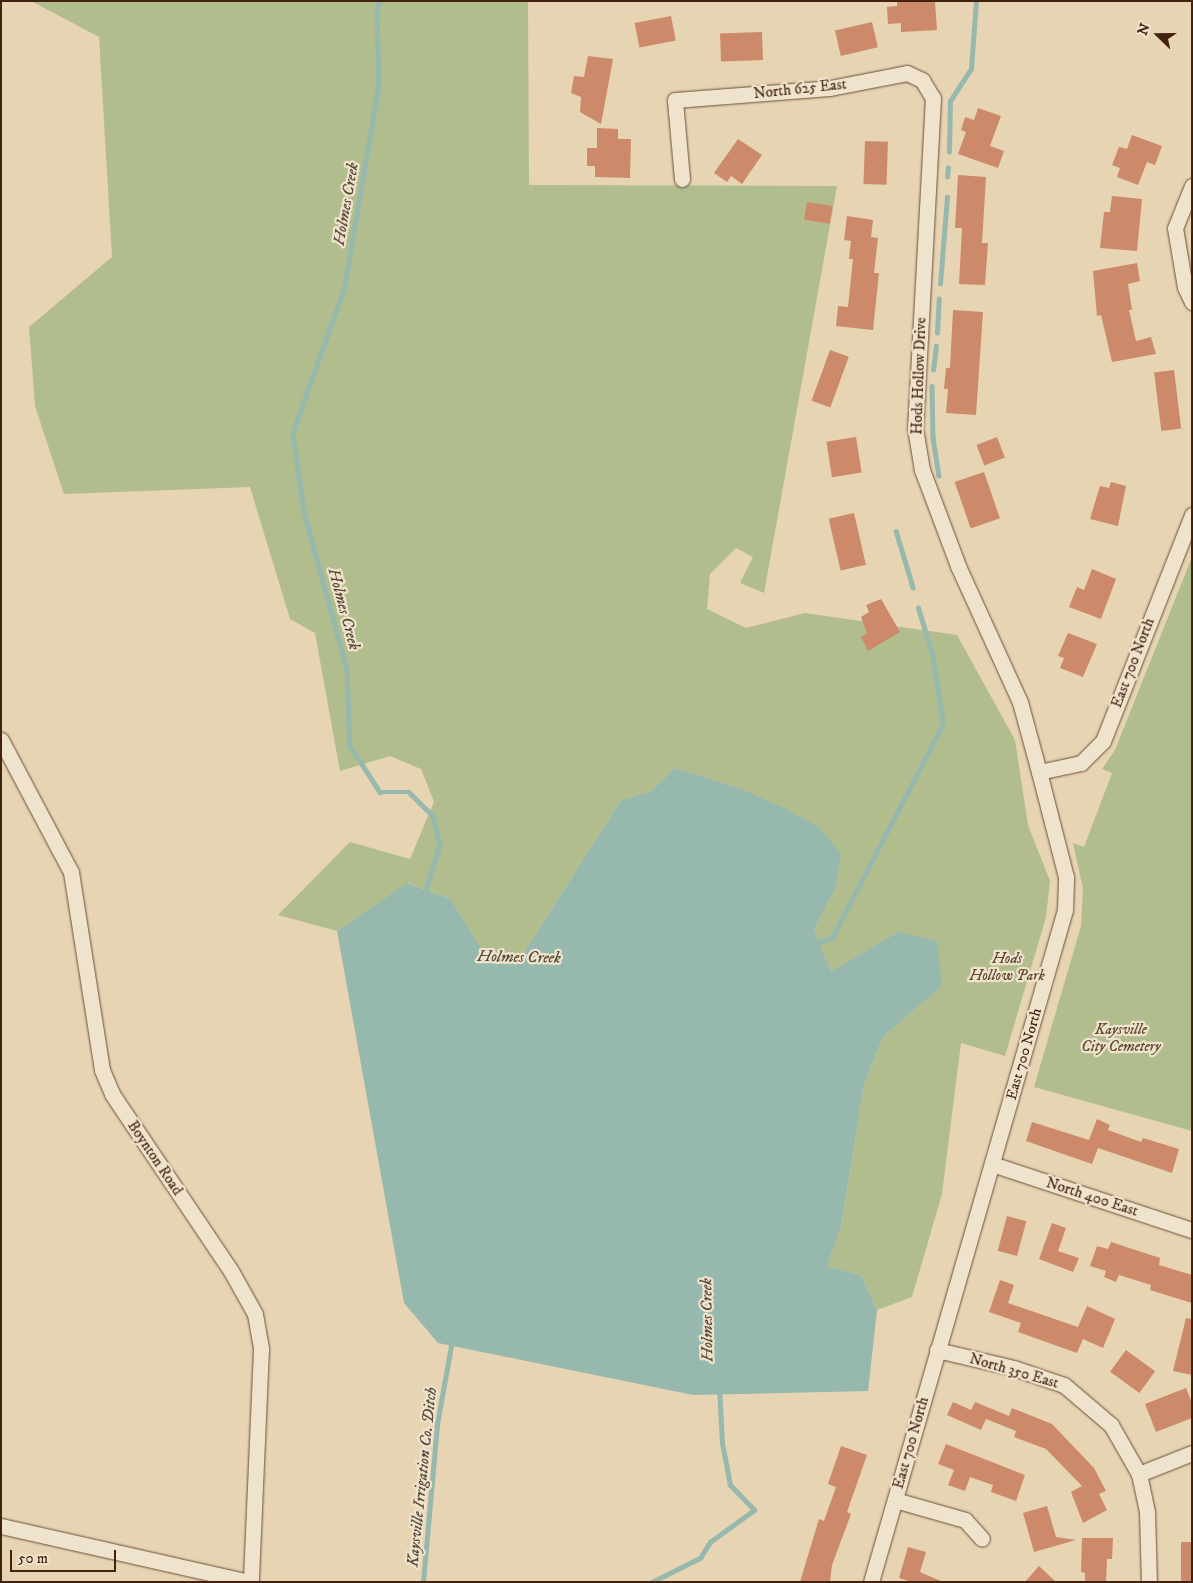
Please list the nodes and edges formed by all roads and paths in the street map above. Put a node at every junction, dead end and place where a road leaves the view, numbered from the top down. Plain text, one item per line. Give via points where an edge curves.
1 (922, 80) joint
2 (682, 179) dead end
3 (1192, 186) edge
4 (1192, 302) edge
5 (1192, 514) edge
6 (1, 740) edge
7 (1038, 772) junction
8 (992, 1164) junction
9 (1192, 1230) edge
10 (937, 1350) junction
11 (1192, 1453) edge
12 (1138, 1474) junction
13 (895, 1500) junction
14 (1, 1526) edge
15 (982, 1539) dead end
16 (250, 1582) edge
17 (871, 1582) edge
18 (1149, 1582) edge

1 - 2 street, North 625 East via 907,73 830,88 674,100
1 - 7 street, Hods Hollow Drive via 933,98 915,428 922,470 958,566 1020,702
3 - 4 street via 1175,228 1184,286
5 - 7 street, East 700 North via 1103,741 1081,764
6 - 16 street, Boynton Road via 71,872 102,1070 112,1094 231,1271 255,1314 261,1349
7 - 8 street, East 700 North via 1066,877 1065,910
8 - 9 street, North 400 East
8 - 10 street, East 700 North
10 - 12 street, North 350 East via 1014,1368 1064,1385 1111,1425
10 - 13 street, East 700 North
11 - 12 street
12 - 18 street, North 350 East via 1147,1512
13 - 15 street via 965,1520
13 - 17 street, East 700 North
14 - 16 street

